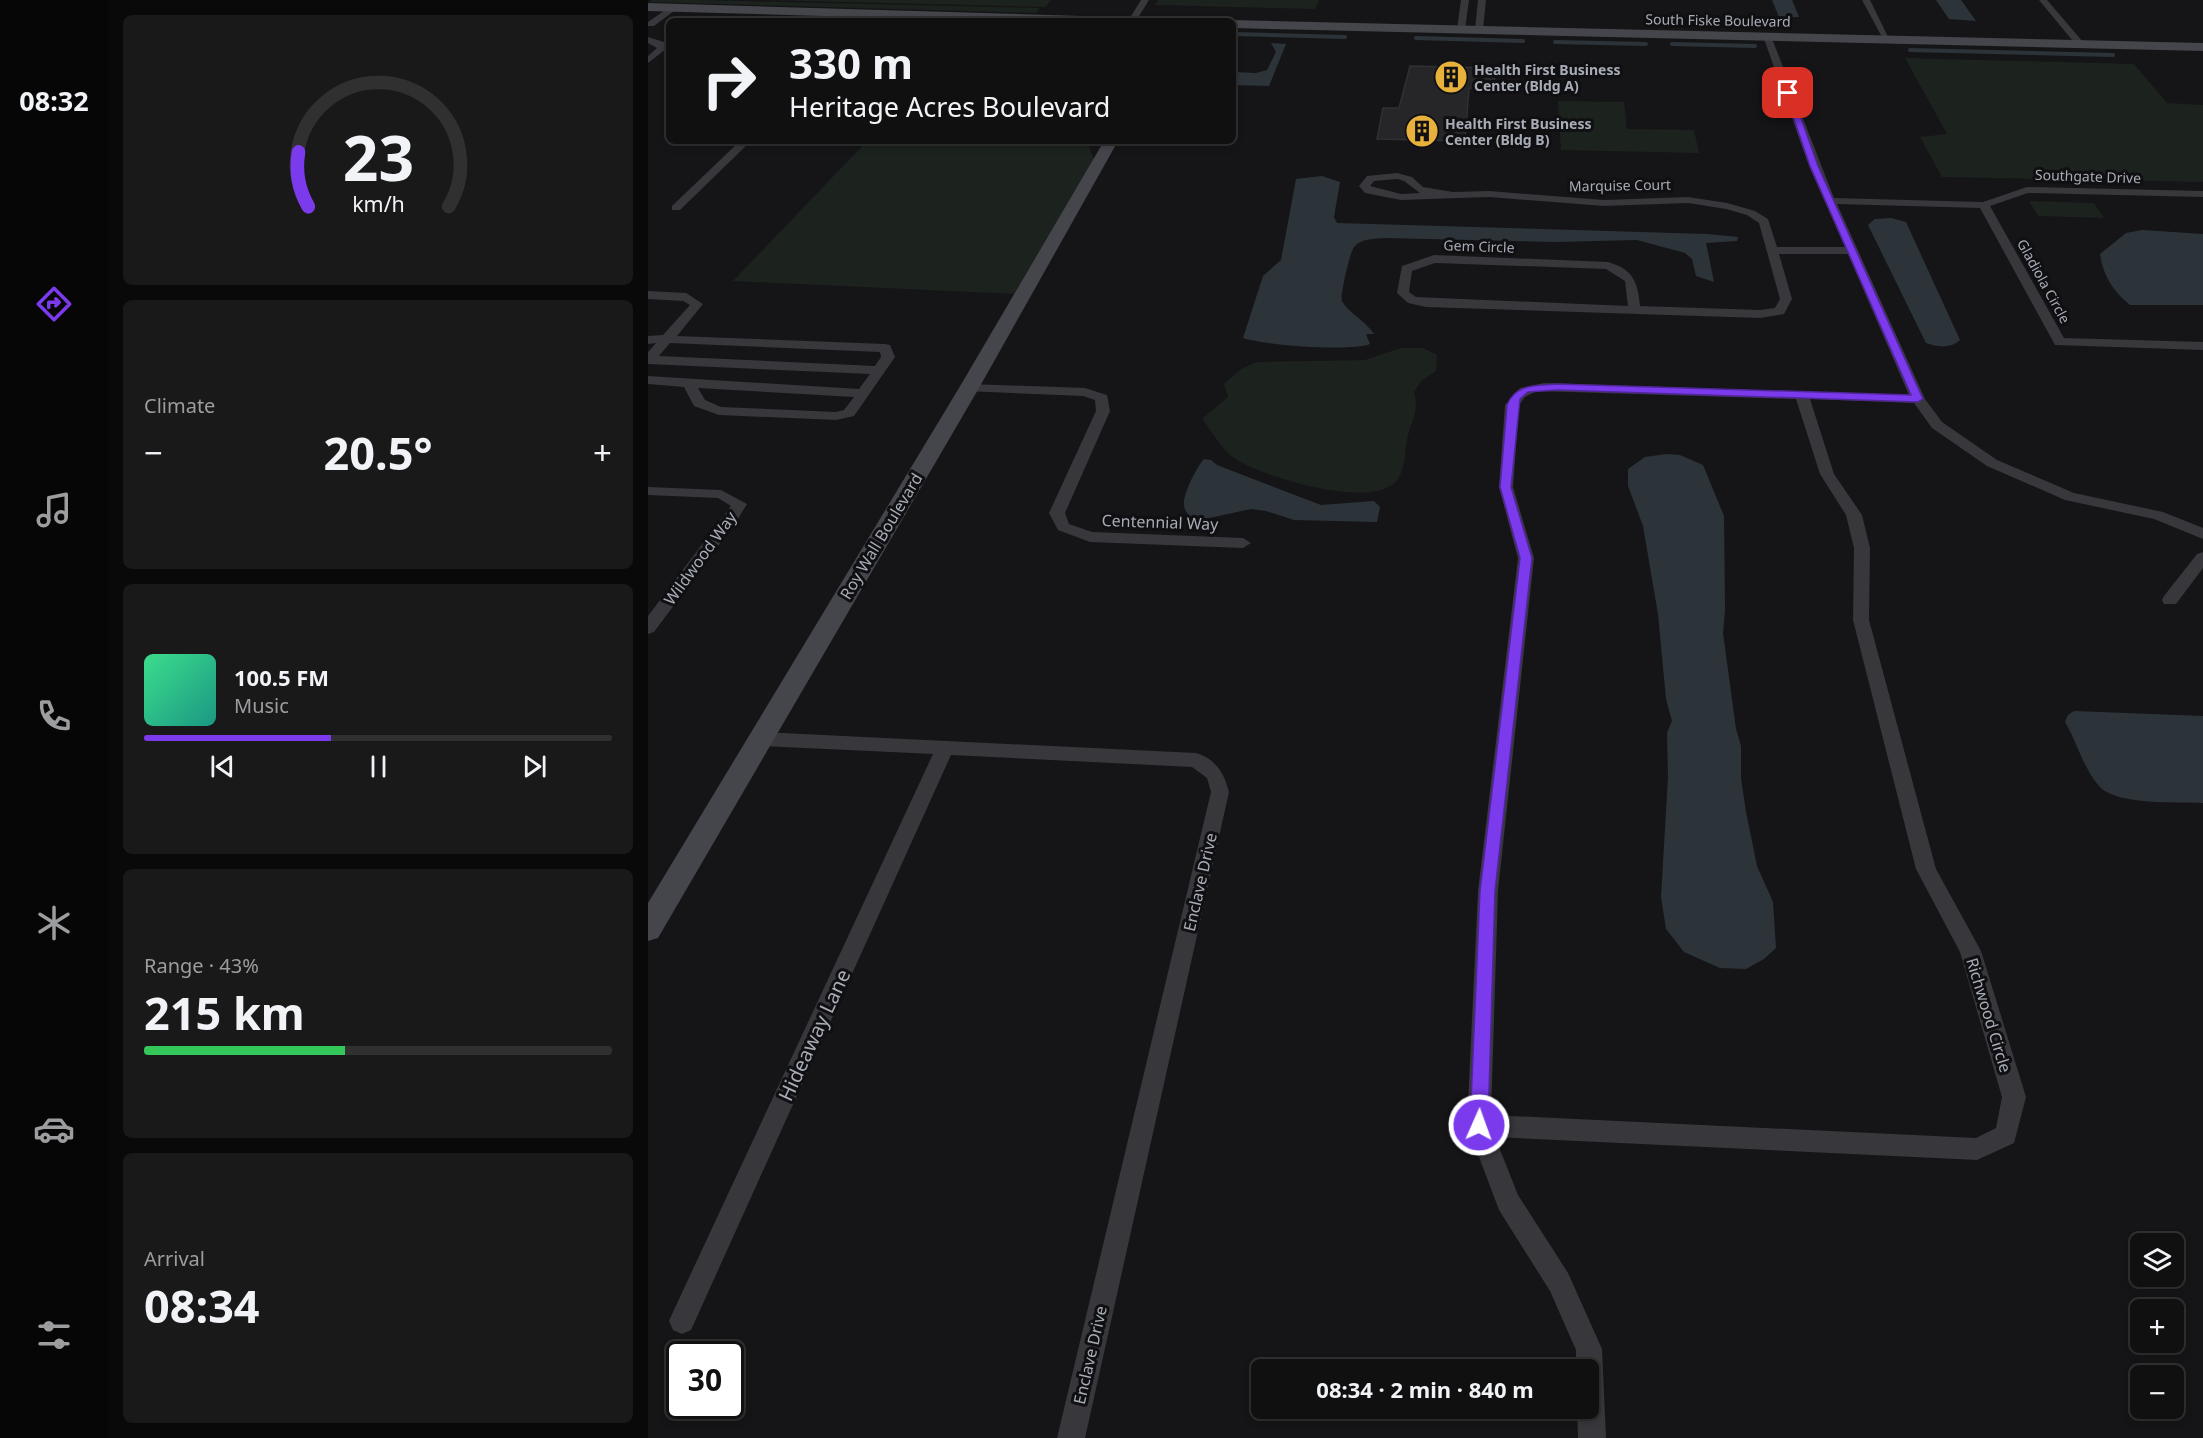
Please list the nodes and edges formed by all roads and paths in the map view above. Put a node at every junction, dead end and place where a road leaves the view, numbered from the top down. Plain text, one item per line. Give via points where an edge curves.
1 (1145, 0) edge
2 (1465, 0) edge
3 (1482, 0) edge
4 (1866, 0) edge
5 (2043, 0) edge
6 (648, 7) edge
7 (674, 8) junction
8 (876, 18) edge
9 (1134, 18) edge
10 (1236, 24) edge
11 (649, 29) edge
12 (1461, 29) junction
13 (1479, 29) junction
14 (1767, 36) junction
15 (648, 39) edge
16 (1887, 39) junction
17 (2080, 44) junction
18 (2203, 47) edge
19 (648, 60) edge
20 (743, 144) edge
21 (1109, 144) edge
22 (2203, 194) edge
23 (1452, 195) junction
24 (1831, 201) junction
25 (1984, 205) junction
26 (675, 208) dead end
27 (1772, 245) junction
28 (1851, 247) junction
29 (648, 296) edge
30 (1634, 310) junction
31 (667, 339) junction
32 (648, 340) edge
33 (2203, 346) edge
34 (649, 360) edge
35 (878, 370) junction
36 (648, 380) edge
37 (689, 383) junction
38 (969, 388) junction
39 (862, 393) junction
40 (1802, 396) junction
41 (1918, 399) junction
42 (648, 491) edge
43 (2203, 534) edge
44 (1244, 543) dead end
45 (2203, 557) edge
46 (2170, 600) dead end
47 (648, 628) edge
48 (760, 739) junction
49 (945, 748) junction
50 (648, 929) edge
51 (1479, 1125) junction
52 (682, 1321) dead end
53 (1071, 1438) edge
54 (1592, 1438) edge

1 - 9 street
2 - 12 street
3 - 13 street
4 - 16 street
5 - 17 street
6 - 7 main road
7 - 8 main road
7 - 11 street
10 - 12 main road, South Fiske Boulevard
12 - 13 main road, South Fiske Boulevard
13 - 14 main road, South Fiske Boulevard
14 - 16 main road, South Fiske Boulevard
14 - 24 street via 1814,166
15 - 19 street via 661,44 662,49
16 - 17 main road, South Fiske Boulevard
17 - 18 main road, South Fiske Boulevard
20 - 26 street
21 - 38 main road, Roy Wall Boulevard
22 - 25 street, Southgate Drive via 2027,189
23 - 23 street, Marquise Court via 1401,197 1369,191 1364,186 1371,178 1397,176 1426,192
23 - 27 street, Marquise Court via 1507,195 1586,203 1707,201 1760,218
24 - 25 street, Southgate Drive
24 - 28 street
25 - 33 street, Gladiola Circle via 2060,342
27 - 28 street
27 - 30 street, Gem Circle via 1785,299 1780,311 1760,314
28 - 41 street
29 - 31 street via 686,297 697,303
30 - 30 street, Gem Circle via 1426,303 1403,293 1406,269 1434,260 1608,266 1631,278
31 - 32 street
31 - 34 street
31 - 35 street via 885,348 888,357
34 - 35 street
35 - 39 street
36 - 37 street
37 - 39 street
37 - 39 street via 699,403 719,411 836,416 849,413
38 - 44 street, Centennial Way via 1085,392 1102,398 1103,411 1057,513 1063,527 1090,537
38 - 48 main road, Roy Wall Boulevard
40 - 41 street
40 - 51 street via 1546,387 1526,389 1515,397 1506,487 1526,558 1488,891
40 - 51 street, Richwood Circle via 1827,474 1854,515 1862,548 1861,620 1926,869 1970,951 2014,1097 2006,1135 1977,1149
41 - 43 street via 1936,425 1992,463 2070,496 2158,515
42 - 47 street, Wildwood Way via 721,494 739,504
45 - 46 street
48 - 49 street, Enclave Drive
48 - 50 main road, Roy Wall Boulevard
49 - 52 street, Hideaway Lane
49 - 53 street, Enclave Drive via 1196,760 1215,774 1220,792
51 - 54 street via 1508,1202 1559,1282 1589,1349

